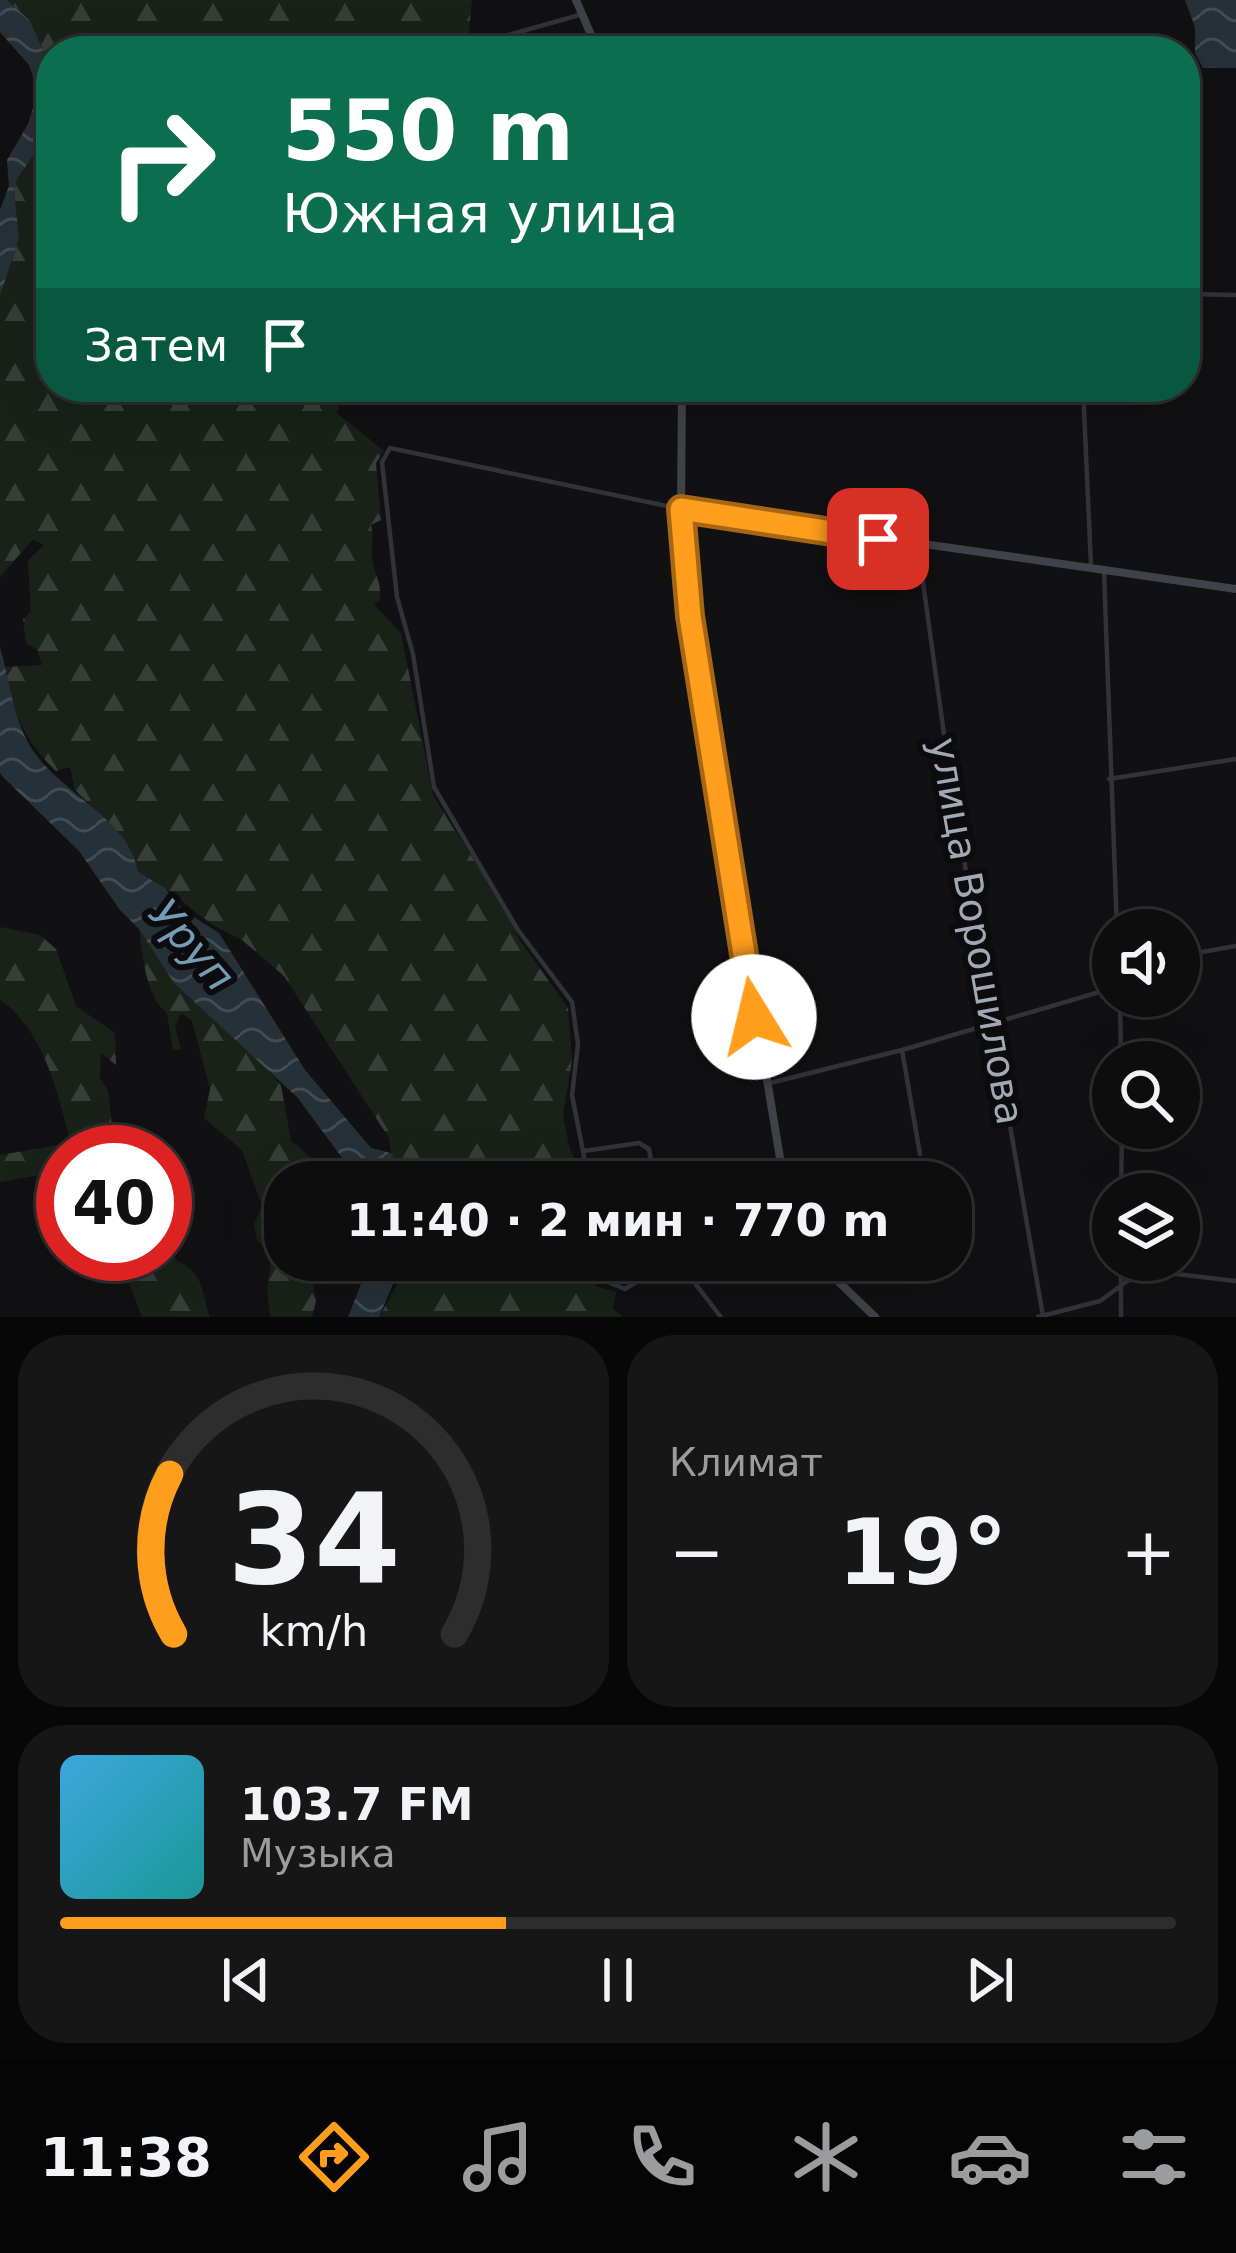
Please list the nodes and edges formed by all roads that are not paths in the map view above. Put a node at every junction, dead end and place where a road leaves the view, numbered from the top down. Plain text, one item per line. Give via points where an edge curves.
1 (576, 0) edge
2 (583, 14) junction
3 (505, 36) edge
4 (592, 36) edge
5 (1200, 294) edge
6 (1236, 295) edge
7 (682, 402) edge
8 (1084, 402) edge
9 (681, 509) junction
10 (918, 544) junction
11 (1091, 570) junction
12 (1104, 572) junction
13 (1236, 589) edge
14 (1236, 760) edge
15 (1109, 779) junction
16 (1116, 909) edge
17 (1236, 946) edge
18 (1200, 952) edge
19 (1092, 994) edge
20 (993, 1025) junction
21 (902, 1050) junction
22 (765, 1084) junction
23 (584, 1151) junction
24 (920, 1154) dead end
25 (586, 1161) edge
26 (652, 1161) edge
27 (780, 1161) edge
28 (605, 1281) edge
29 (639, 1281) edge
30 (692, 1281) edge
31 (838, 1281) edge
32 (1120, 1281) edge
33 (1236, 1281) edge
34 (1120, 1285) junction
35 (722, 1317) edge
36 (875, 1317) edge
37 (1040, 1317) edge
38 (1121, 1317) edge

1 - 2 street
2 - 3 street
2 - 4 street
5 - 6 street
7 - 9 street
8 - 11 street
9 - 10 street
9 - 22 street via 690,616
9 - 23 street via 390,448 382,462 434,787 518,930 572,1002 572,1095
10 - 11 street
10 - 20 street, улица Ворошилова
11 - 12 street
12 - 13 street
12 - 15 street
14 - 15 street
15 - 16 street
17 - 18 street
19 - 20 street
20 - 21 street
20 - 37 street, улица Ворошилова
21 - 22 street
21 - 24 street
22 - 27 street
23 - 25 street
23 - 26 street via 639,1143
28 - 29 street via 625,1289
30 - 35 street
31 - 36 street
32 - 34 street
33 - 34 street via 1159,1272
34 - 37 street via 1100,1301
34 - 38 street

